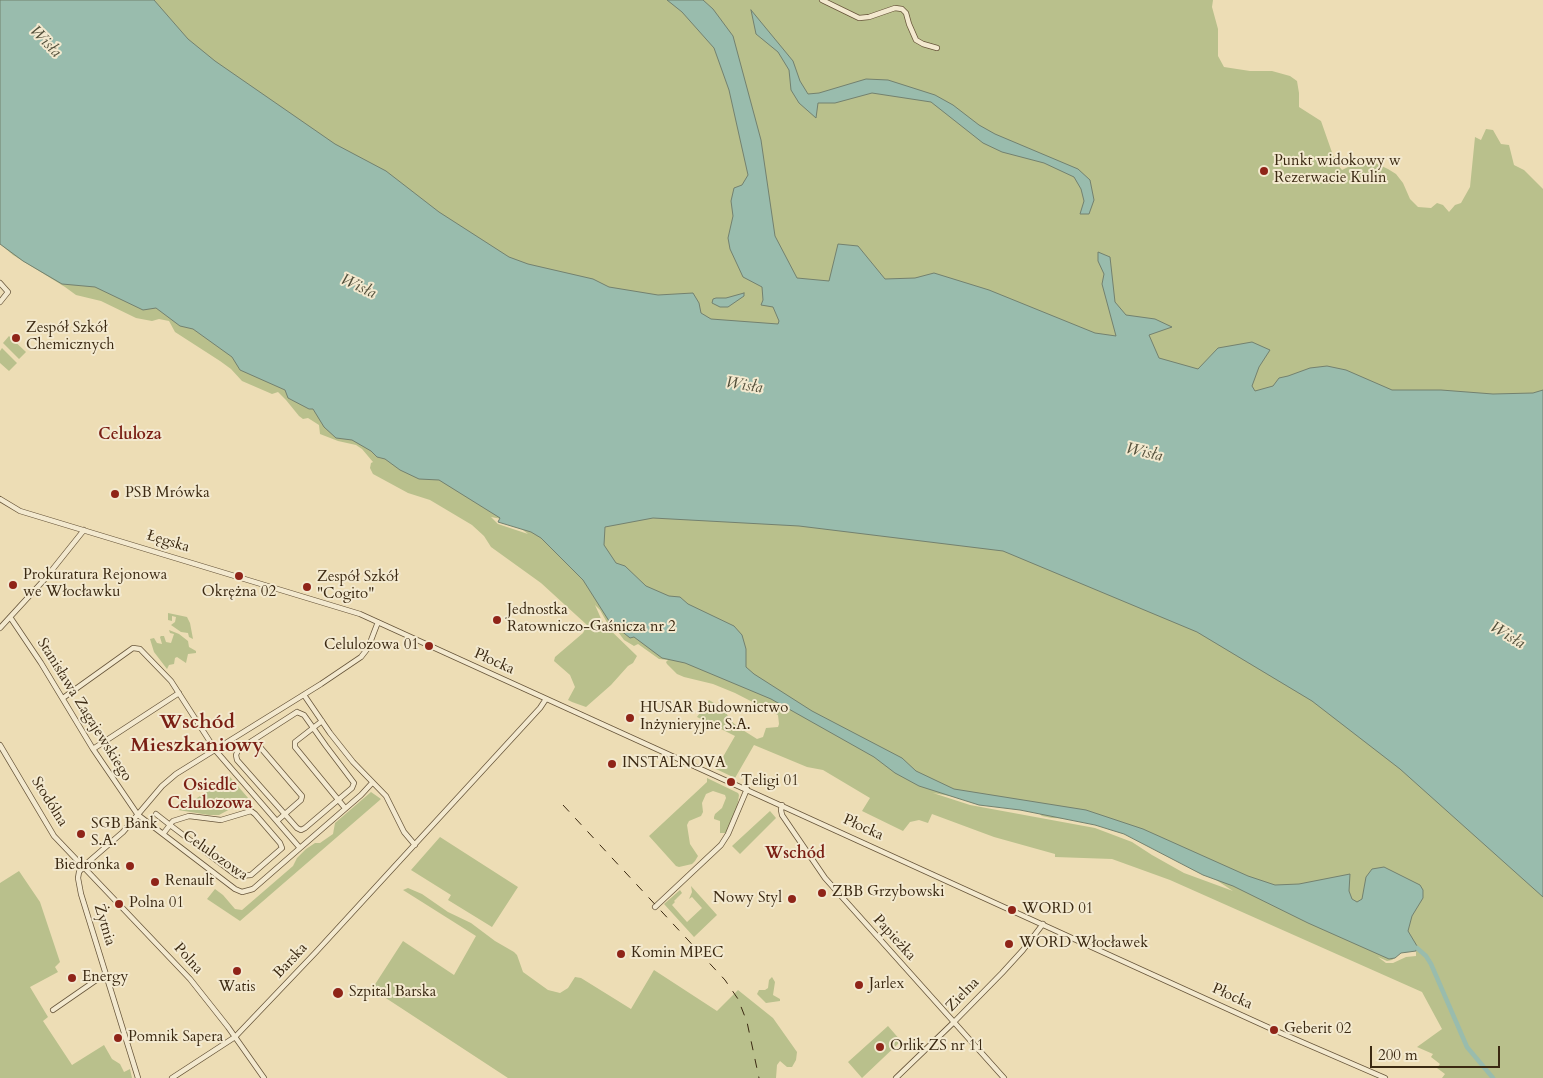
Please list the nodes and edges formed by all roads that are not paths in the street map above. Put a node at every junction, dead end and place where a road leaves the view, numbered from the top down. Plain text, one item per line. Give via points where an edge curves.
1 (822, 0) edge
2 (938, 48) dead end
3 (0, 283) edge
4 (0, 302) edge
5 (0, 499) edge
6 (84, 530) junction
7 (330, 604) joint
8 (10, 617) junction
9 (378, 622) junction
10 (0, 628) edge
11 (179, 693) junction
12 (304, 695) junction
13 (63, 698) junction
14 (546, 699) junction
15 (322, 721) junction
16 (313, 728) junction
17 (246, 730) junction
18 (253, 740) junction
19 (0, 745) edge
20 (93, 749) junction
21 (214, 749) junction
22 (372, 783) junction
23 (747, 790) junction
24 (338, 800) junction
25 (262, 805) junction
26 (782, 805) junction
27 (345, 808) junction
28 (254, 812) junction
29 (156, 814) dead end
30 (285, 814) junction
31 (138, 815) junction
32 (277, 821) junction
33 (170, 825) junction
34 (163, 834) junction
35 (415, 844) junction
36 (300, 848) junction
37 (271, 858) junction
38 (83, 866) junction
39 (279, 866) junction
40 (655, 907) dead end
41 (1043, 924) junction
42 (105, 974) junction
43 (53, 1010) dead end
44 (953, 1023) junction
45 (235, 1037) junction
46 (138, 1078) edge
47 (172, 1078) edge
48 (264, 1078) edge
49 (896, 1078) edge
50 (1004, 1078) edge
51 (1385, 1078) edge

1 - 2 street via 859,18 902,9 916,40
3 - 4 street via 8,292
5 - 6 street, Łęgska via 20,511
6 - 7 street, Łęgska
6 - 8 street
7 - 9 street, Płocka
8 - 10 street
8 - 13 street, Stanisława Zagajewskiego
9 - 12 street via 361,657
9 - 14 street, Płocka
11 - 13 street via 164,673 140,648 135,647
11 - 20 street
11 - 21 street
12 - 15 street
12 - 17 street
13 - 20 street, Stanisława Zagajewskiego
14 - 23 street, Płocka
14 - 35 street, Barska
15 - 16 street
15 - 22 street
16 - 18 street via 298,712
16 - 24 street via 354,781 352,788
16 - 24 street via 295,742 294,748
17 - 18 street
17 - 21 street
18 - 30 street via 301,795 301,800
18 - 30 street via 238,750 236,758
19 - 38 street, Stodólna via 50,830
20 - 31 street, Stanisława Zagajewskiego
21 - 25 street
21 - 31 street via 170,778
22 - 27 street, Celulozowa
22 - 35 street via 386,796 404,832
23 - 26 street, Płocka
23 - 40 street via 721,845
24 - 27 street
24 - 30 street via 302,830
25 - 28 street
25 - 32 street
26 - 41 street, Płocka
26 - 44 street, Papieżka via 782,815 824,878
27 - 36 street, Celulozowa
28 - 33 street via 221,820 190,816
28 - 37 street via 281,845 281,850
29 - 33 street
30 - 32 street
31 - 34 street, Celulozowa
31 - 38 street via 117,838
32 - 36 street
33 - 34 street
33 - 37 street via 238,876 250,876
34 - 39 street, Celulozowa via 240,892 250,891
35 - 45 street, Barska
36 - 39 street, Celulozowa
37 - 39 street
38 - 42 street, Żytnia via 78,875 80,890
38 - 45 street, Polna via 187,977
41 - 44 street, Zielna
41 - 51 street, Płocka
42 - 43 street
42 - 46 street, Żytnia
44 - 49 street, Zielna
44 - 50 street, Papieżka
45 - 47 street, Barska
45 - 48 street, Polna

